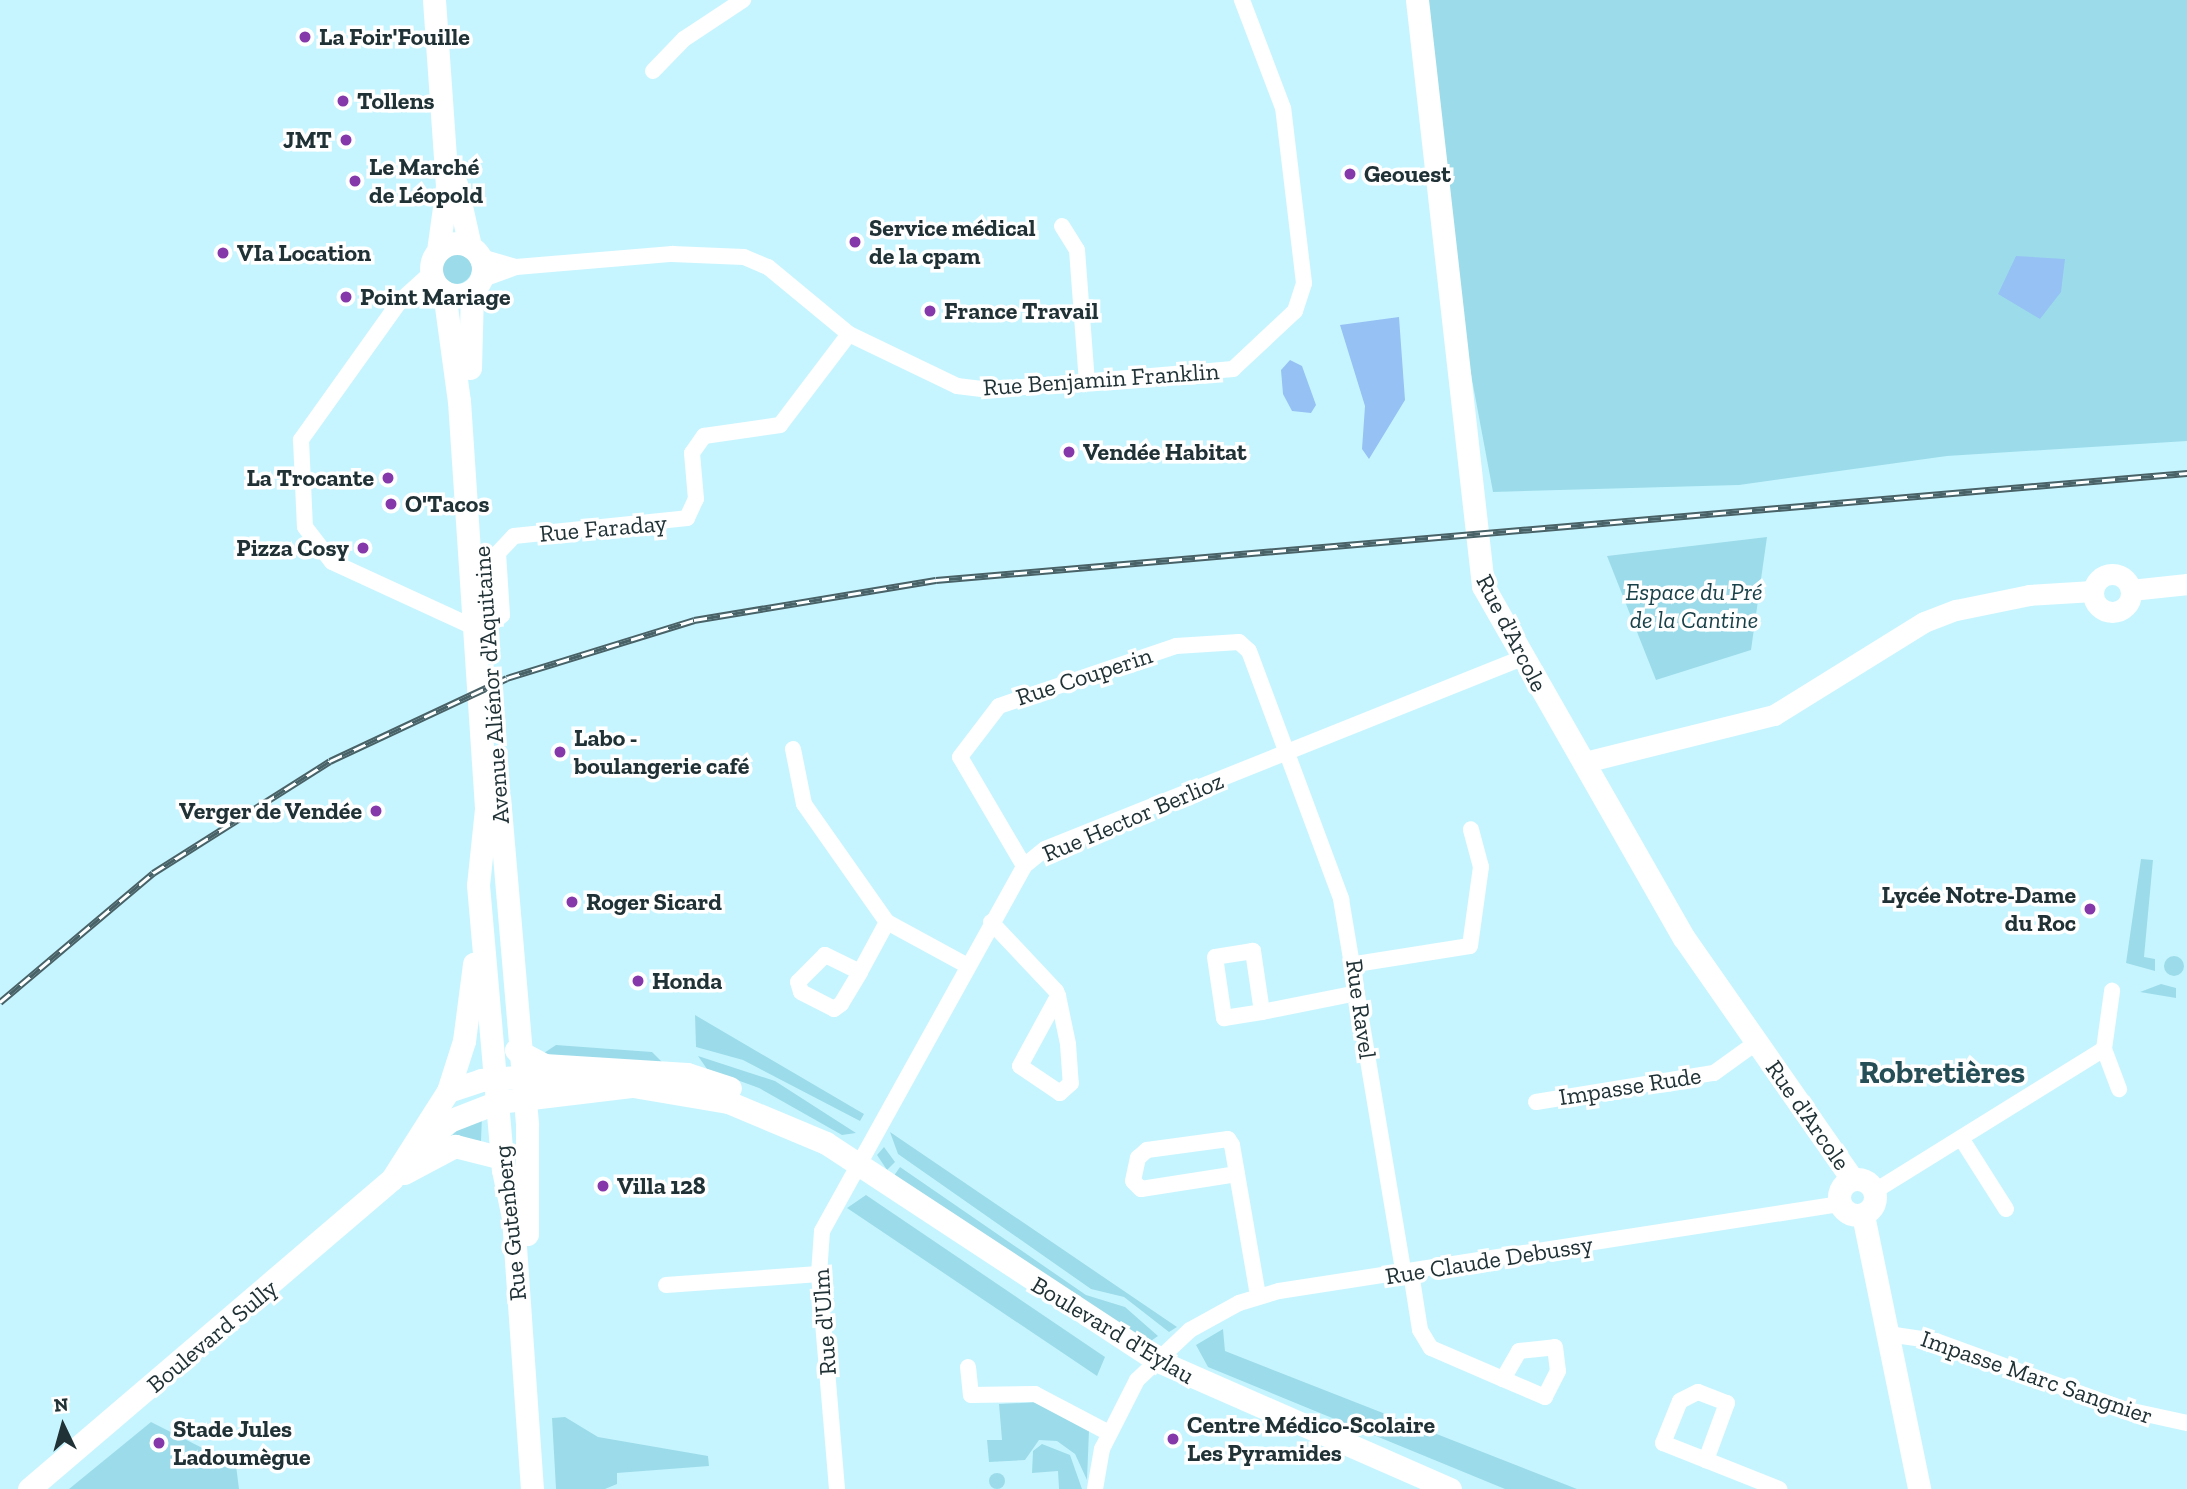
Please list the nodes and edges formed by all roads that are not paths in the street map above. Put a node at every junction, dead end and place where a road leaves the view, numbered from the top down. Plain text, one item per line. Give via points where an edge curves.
1 (434, 0) edge
2 (443, 0) edge
3 (743, 0) edge
4 (1242, 0) edge
5 (1417, 0) edge
6 (653, 71) dead end
7 (1062, 226) dead end
8 (438, 251) junction
9 (476, 269) junction
10 (438, 285) junction
11 (849, 334) junction
12 (1087, 382) junction
13 (2187, 584) edge
14 (481, 641) junction
15 (1522, 658) junction
16 (487, 728) junction
17 (793, 749) dead end
18 (1285, 753) junction
19 (1585, 762) junction
20 (1471, 830) dead end
21 (483, 842) junction
22 (1024, 866) junction
23 (478, 885) junction
24 (887, 922) junction
25 (991, 922) junction
26 (1356, 964) junction
27 (966, 965) junction
28 (860, 972) dead end
29 (2112, 991) dead end
30 (1357, 993) junction
31 (1058, 996) junction
32 (1262, 1012) junction
33 (1756, 1042) junction
34 (2104, 1049) junction
35 (516, 1050) junction
36 (599, 1070) junction
37 (2119, 1089) dead end
38 (508, 1090) junction
39 (448, 1091) junction
40 (1536, 1102) dead end
41 (799, 1128) junction
42 (1961, 1138) junction
43 (410, 1155) junction
44 (502, 1158) junction
45 (856, 1164) junction
46 (1237, 1174) junction
47 (392, 1179) junction
48 (1852, 1179) junction
49 (1875, 1191) junction
50 (1840, 1205) junction
51 (2006, 1209) dead end
52 (1863, 1215) junction
53 (1408, 1273) junction
54 (819, 1274) junction
55 (666, 1285) dead end
56 (1258, 1296) junction
57 (1888, 1334) junction
58 (1156, 1360) junction
59 (968, 1367) dead end
60 (1503, 1379) dead end
61 (2187, 1423) edge
62 (1109, 1433) junction
63 (1706, 1460) junction
64 (29, 1489) edge
65 (532, 1489) edge
66 (544, 1489) edge
67 (837, 1489) edge
68 (1095, 1489) edge
69 (1450, 1489) edge
70 (1779, 1489) edge
71 (1917, 1489) edge

1 - 8 main road via 447,186
2 - 9 main road, Avenue Aliénor d'Aquitaine via 456,184
3 - 6 street via 684,39
4 - 12 street, Rue Benjamin Franklin via 1283,108 1304,284 1295,311 1233,369
5 - 15 main road, Rue d'Arcole via 1477,566
7 - 12 street via 1077,250
8 - 9 main road via 453,243
8 - 10 main road
9 - 10 main road
9 - 11 street, Rue Benjamin Franklin via 723,253 768,267
9 - 14 main road, Avenue Aliénor d'Aquitaine via 471,383
10 - 14 main road, Avenue Aliénor d'Aquitaine via 454,347
10 - 14 street via 400,301 301,440 305,527 332,562
11 - 12 street, Rue Benjamin Franklin via 957,386 988,390
11 - 14 street, Rue Faraday via 780,425 704,436 692,453 696,499 687,517 514,536 498,553 502,615
13 - 19 street via 2131,590 2126,606 2111,612 2100,607 2093,591 1956,610 1924,622 1774,715
14 - 16 main road, Avenue Aliénor d'Aquitaine
15 - 18 street, Rue Hector Berlioz
15 - 19 main road, Rue d'Arcole
16 - 21 main road, Avenue Aliénor d'Aquitaine
16 - 35 main road, Avenue Aliénor d'Aquitaine
17 - 24 street via 804,804
18 - 22 street, Rue Hector Berlioz via 1045,849
18 - 22 street, Rue Couperin via 1248,651 1239,642 1176,646 1013,696 960,757
18 - 26 street, Rue Ravel via 1340,899
19 - 33 main road, Rue d'Arcole via 1684,938
20 - 26 street via 1481,867 1470,946
21 - 23 main road, Avenue Aliénor d'Aquitaine
21 - 38 main road, Avenue Aliénor d'Aquitaine
22 - 25 street, Rue Hector Berlioz
23 - 38 main road, Avenue Aliénor d'Aquitaine
23 - 39 main road, Avenue Aliénor d'Aquitaine via 471,900 468,1022
24 - 27 street
24 - 28 street
25 - 27 street, Rue Hector Berlioz
25 - 31 street
26 - 30 street, Rue Ravel
27 - 45 street, Rue Hector Berlioz
29 - 34 street
30 - 32 street
30 - 53 street, Rue Ravel
31 - 31 street via 1020,1066 1060,1093 1071,1083
32 - 32 street via 1253,951 1215,957 1224,1018
33 - 40 street, Impasse Rude via 1714,1073
33 - 48 main road, Rue d'Arcole
34 - 37 street
34 - 42 street
35 - 36 main road, Boulevard d'Eylau via 544,1065
35 - 38 main road, Avenue Aliénor d'Aquitaine
36 - 38 main road, Boulevard d'Eylau
36 - 41 main road, Boulevard d'Eylau via 700,1078 769,1106
38 - 39 main road
38 - 41 main road, Boulevard d'Eylau via 649,1086 728,1102
38 - 43 main road, Boulevard Sully via 449,1121
38 - 44 main road, Rue Gutenberg
38 - 66 main road, Rue Gutenberg via 526,1195
39 - 43 main road, Boulevard Sully
41 - 45 main road, Boulevard d'Eylau
42 - 49 street
42 - 51 street
43 - 47 main road, Boulevard Sully
44 - 47 main road, Boulevard Sully via 455,1146
44 - 65 main road, Rue Gutenberg via 513,1218
45 - 54 street, Rue d'Ulm via 827,1216
45 - 58 main road, Boulevard d'Eylau
46 - 46 street via 1232,1145 1222,1139 1141,1153 1133,1181 1141,1189
46 - 56 street
47 - 64 main road, Boulevard Sully
48 - 49 main road
48 - 50 main road via 1840,1189
49 - 52 main road via 1875,1202
50 - 52 main road
50 - 53 street, Rue Claude Debussy
52 - 57 main road
53 - 56 street, Rue Claude Debussy
53 - 60 street, Rue Ravel via 1420,1330 1431,1348
54 - 55 street
54 - 67 street, Rue d'Ulm
56 - 58 street, Rue Claude Debussy via 1190,1330
57 - 61 street, Impasse Marc Sangnier via 1936,1341 2123,1409
57 - 71 main road
58 - 62 street, Rue Claude Debussy
58 - 69 main road, Boulevard d'Eylau
59 - 62 street via 971,1395 1035,1394
62 - 68 street, Rue Claude Debussy
63 - 63 street via 1663,1443 1679,1401 1698,1392 1727,1403
63 - 70 street

